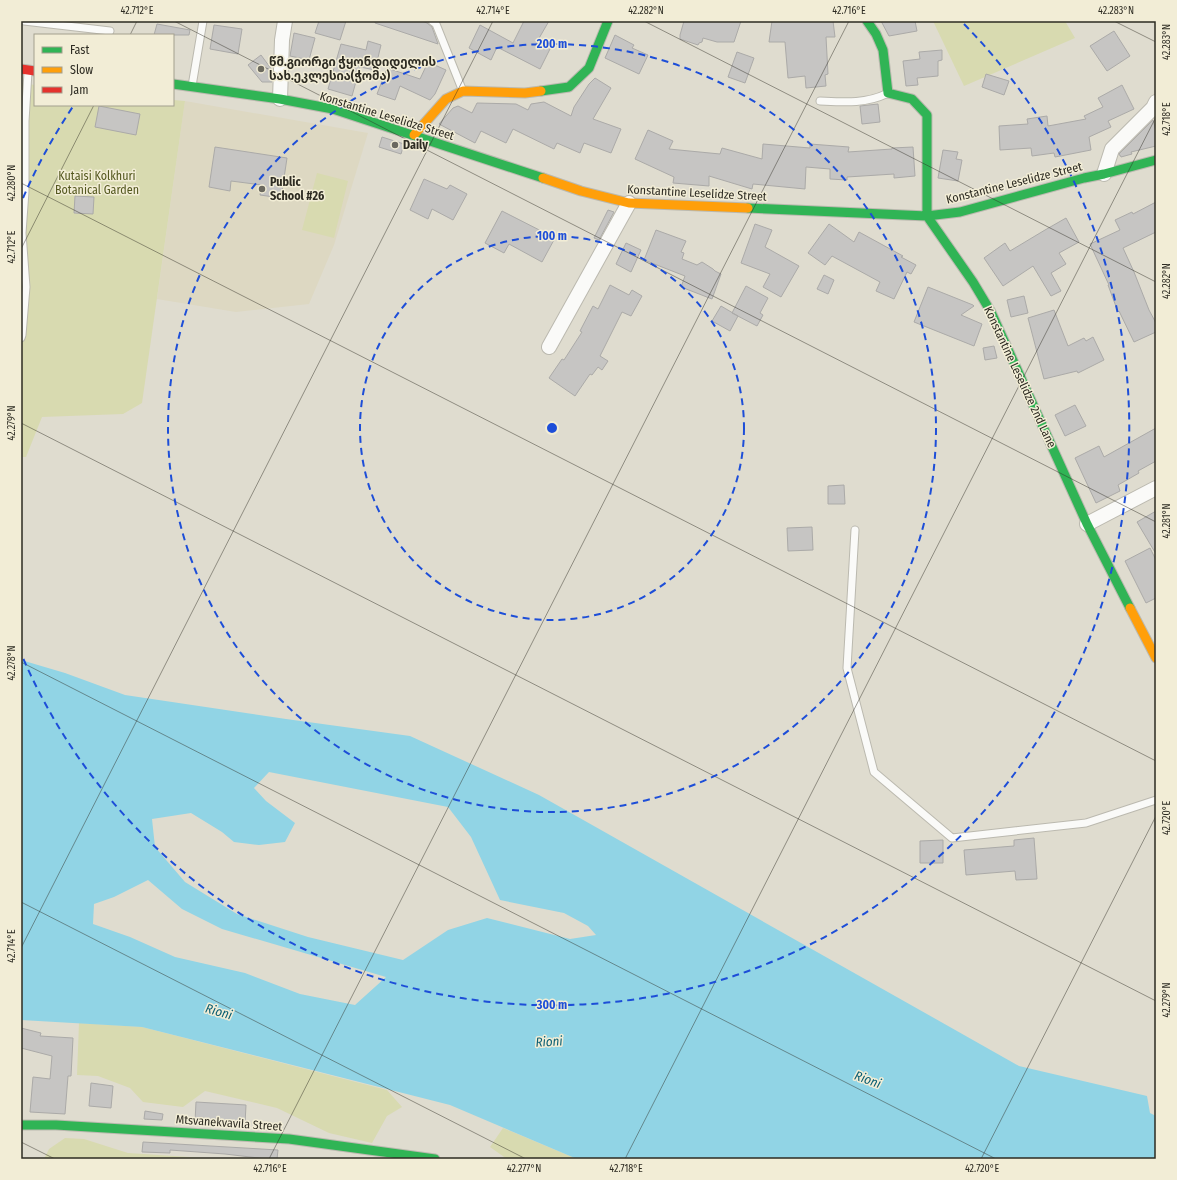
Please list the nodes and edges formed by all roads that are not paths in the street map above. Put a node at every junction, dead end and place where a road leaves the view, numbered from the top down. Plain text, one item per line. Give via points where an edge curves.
1 (24, 21) edge
2 (203, 21) edge
3 (285, 21) edge
4 (432, 21) edge
5 (608, 21) edge
6 (867, 21) edge
7 (110, 31) dead end
8 (28, 70) edge
9 (174, 84) edge
10 (192, 86) junction
11 (463, 91) junction
12 (888, 93) junction
13 (280, 98) junction
14 (820, 101) dead end
15 (1156, 102) edge
16 (414, 135) junction
17 (1156, 160) edge
18 (1104, 174) junction
19 (629, 203) junction
20 (927, 216) junction
21 (21, 338) edge
22 (549, 347) dead end
23 (1156, 488) edge
24 (1087, 524) junction
25 (855, 530) dead end
26 (1156, 658) edge
27 (1156, 800) edge
28 (21, 1125) edge
29 (435, 1159) edge

1 - 7 lane
2 - 10 lane
3 - 13 street
4 - 11 lane via 436,24
5 - 11 street via 589,68 569,87 525,93
6 - 12 street via 883,50
8 - 21 lane via 22,233 26,287
9 - 10 street, Konstantine Leselidze Street
10 - 13 street, Konstantine Leselidze Street
11 - 16 street via 446,99
12 - 14 lane via 878,98 852,102
12 - 20 street via 912,100 927,116
13 - 16 street, Konstantine Leselidze Street via 333,110
15 - 18 street via 1112,149
16 - 19 street, Konstantine Leselidze Street via 581,191
17 - 18 street, Konstantine Leselidze Street
18 - 20 street, Konstantine Leselidze Street via 960,212
19 - 20 street, Konstantine Leselidze Street
19 - 22 street
20 - 24 street, Konstantine Leselidze 2nd Lane via 991,312
23 - 24 street
24 - 26 street, Konstantine Leselidze 2nd Lane
25 - 27 lane via 847,668 874,772 952,838 1086,823
28 - 29 street, Mtsvanekvavila Street via 289,1139

